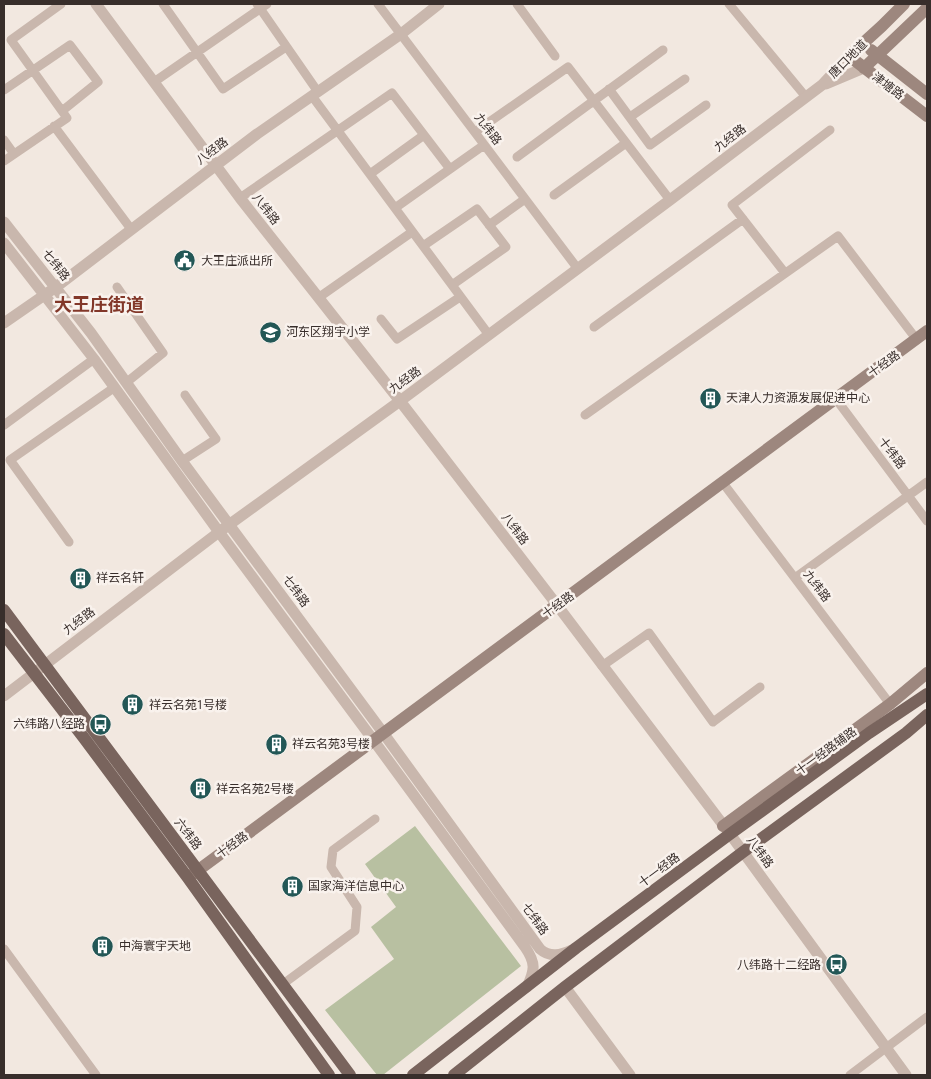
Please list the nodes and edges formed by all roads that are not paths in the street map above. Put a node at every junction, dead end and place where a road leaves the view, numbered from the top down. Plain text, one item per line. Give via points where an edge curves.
1 (61, 4) edge
2 (96, 4) edge
3 (163, 4) edge
4 (378, 4) edge
5 (439, 4) edge
6 (517, 4) edge
7 (729, 4) edge
8 (903, 4) edge
9 (261, 5) edge
10 (927, 8) edge
11 (401, 34) junction
12 (863, 44) junction
13 (286, 47) junction
14 (662, 50) dead end
15 (197, 52) junction
16 (878, 55) junction
17 (555, 56) dead end
18 (849, 56) junction
19 (864, 68) junction
20 (33, 70) junction
21 (685, 80) dead end
22 (154, 82) junction
23 (822, 85) junction
24 (4, 90) edge
25 (609, 90) junction
26 (315, 94) junction
27 (927, 94) edge
28 (806, 97) junction
29 (594, 101) junction
30 (706, 105) dead end
31 (62, 111) junction
32 (927, 116) edge
33 (630, 117) junction
34 (54, 126) junction
35 (337, 130) junction
36 (830, 130) dead end
37 (475, 132) junction
38 (424, 135) junction
39 (4, 140) edge
40 (626, 143) junction
41 (650, 144) junction
42 (484, 145) junction
43 (14, 154) junction
44 (636, 156) junction
45 (516, 157) dead end
46 (4, 161) edge
47 (216, 166) junction
48 (450, 169) junction
49 (370, 174) junction
50 (554, 194) dead end
51 (240, 198) junction
52 (525, 199) junction
53 (670, 200) junction
54 (395, 208) junction
55 (743, 219) junction
56 (4, 222) edge
57 (489, 225) junction
58 (131, 229) junction
59 (412, 232) junction
60 (4, 243) edge
61 (423, 246) junction
62 (578, 269) junction
63 (785, 274) junction
64 (452, 286) junction
65 (56, 287) junction
66 (117, 287) dead end
67 (44, 295) junction
68 (460, 297) junction
69 (318, 298) junction
70 (381, 319) dead end
71 (4, 323) edge
72 (594, 327) dead end
73 (927, 332) edge
74 (489, 335) junction
75 (917, 340) junction
76 (94, 358) junction
77 (127, 382) junction
78 (115, 388) junction
79 (185, 395) dead end
80 (836, 400) junction
81 (400, 401) junction
82 (585, 415) dead end
83 (4, 425) edge
84 (182, 461) junction
85 (927, 482) edge
86 (723, 483) junction
87 (908, 496) junction
88 (927, 521) edge
89 (230, 525) junction
90 (219, 532) junction
91 (69, 542) dead end
92 (795, 578) junction
93 (557, 605) junction
94 (4, 610) edge
95 (4, 634) edge
96 (45, 664) junction
97 (602, 666) junction
98 (927, 673) edge
99 (34, 674) junction
100 (927, 685) edge
101 (760, 687) dead end
102 (927, 694) edge
103 (4, 696) edge
104 (890, 704) junction
105 (927, 715) edge
106 (927, 721) edge
107 (869, 733) junction
108 (906, 733) junction
109 (379, 737) junction
110 (375, 819) dead end
111 (726, 830) junction
112 (743, 852) junction
113 (193, 874) junction
114 (576, 948) junction
115 (4, 949) edge
116 (283, 984) junction
117 (527, 987) junction
118 (565, 987) junction
119 (927, 1017) edge
120 (887, 1048) junction
121 (96, 1075) edge
122 (329, 1075) edge
123 (350, 1075) edge
124 (413, 1075) edge
125 (454, 1075) edge
126 (630, 1075) edge
127 (850, 1075) edge
128 (906, 1075) edge

1 - 20 street via 11,40
2 - 22 street, 八纬路
3 - 15 street
4 - 11 street, 九纬路
5 - 11 street, 八经路
6 - 17 street
7 - 28 street
8 - 12 main road, 唐口地道
9 - 13 street
9 - 15 street
10 - 16 main road, 唐口地道
11 - 26 street, 八经路
11 - 37 street, 九纬路
12 - 16 main road, 津塘路
12 - 18 main road, 唐口地道
13 - 15 street via 223,89
13 - 26 street
14 - 25 street
15 - 22 street
16 - 19 main road, 唐口地道
16 - 27 main road, 津塘路
18 - 19 main road, 津塘路
18 - 23 street, 唐口地道
19 - 23 street, 唐口地道
19 - 32 main road, 津塘路
20 - 24 street
20 - 31 street
20 - 31 street via 70,45 98,82
21 - 33 street
22 - 47 street, 八纬路
23 - 28 street, 九经路
25 - 29 street
25 - 33 street
26 - 35 street
26 - 47 street, 八经路
28 - 53 street, 九经路
29 - 37 street via 568,67
29 - 40 street
29 - 45 street
30 - 41 street
31 - 34 street via 67,118
33 - 41 street
34 - 43 street
34 - 58 street
35 - 38 street via 392,93
35 - 49 street
35 - 51 street
36 - 55 street via 732,205
37 - 42 street, 九纬路
38 - 48 street
38 - 49 street
39 - 43 street
40 - 44 street
40 - 50 street
41 - 44 street
42 - 48 street
42 - 52 street, 九纬路
43 - 46 street
44 - 53 street
47 - 51 street, 八纬路
47 - 58 street, 八经路
48 - 54 street
49 - 54 street
51 - 69 street, 八纬路
52 - 57 street
52 - 62 street, 九纬路
53 - 62 street, 九经路
54 - 59 street
55 - 63 street
55 - 72 street
56 - 65 street, 七纬路
57 - 61 street via 477,209
57 - 64 street via 506,247
58 - 65 street, 八经路
59 - 61 street
59 - 69 street
60 - 67 street, 七纬路
61 - 64 street
62 - 74 street, 九经路
63 - 75 street via 838,236
63 - 82 street
64 - 68 street
65 - 67 street, 八经路
65 - 77 street, 七纬路
66 - 77 street via 163,353
67 - 71 street, 八经路
67 - 76 street, 七纬路
68 - 70 street via 397,339
68 - 74 street
69 - 81 street, 八纬路
73 - 75 main road, 十经路
74 - 81 street, 九经路
75 - 80 main road, 十经路
76 - 78 street, 七纬路
76 - 83 street
77 - 84 street, 七纬路
78 - 90 street, 七纬路
78 - 91 street via 10,460
79 - 84 street via 216,439
80 - 86 main road, 十经路
80 - 87 street, 十纬路
81 - 89 street, 九经路
81 - 93 street, 八纬路
84 - 89 street, 七纬路
85 - 87 street
86 - 92 street, 九纬路
86 - 93 main road, 十经路
87 - 88 street, 十纬路
87 - 92 street
89 - 90 street, 九经路
89 - 109 street, 七纬路
90 - 96 street, 九经路
90 - 109 street, 七纬路
92 - 104 street, 九纬路
93 - 97 street, 八纬路
93 - 109 main road, 十经路
94 - 96 main road, 六纬路
95 - 99 main road, 六纬路
96 - 99 street, 九经路
96 - 113 main road, 六纬路
97 - 101 street via 650,633 713,722
97 - 111 street, 八纬路
98 - 104 main road, 十一经路辅路
99 - 103 street, 九经路
99 - 113 main road, 六纬路
100 - 107 main road
102 - 107 main road, 十一经路
104 - 111 main road, 十一经路辅路
105 - 108 main road
106 - 108 main road
107 - 111 main road, 十一经路
108 - 112 main road
109 - 113 main road, 十经路
109 - 114 street, 七纬路 via 540,949 557,955
109 - 117 street, 七纬路 via 530,955 534,968
110 - 116 street via 333,850 331,867 357,907 355,931
111 - 112 street, 八纬路
111 - 114 main road, 十一经路
112 - 118 main road
112 - 120 street, 八纬路
113 - 116 main road, 六纬路
113 - 122 main road, 六纬路
114 - 117 main road, 十一经路
115 - 121 street
116 - 123 main road, 六纬路
117 - 124 main road, 十一经路
118 - 125 main road
118 - 126 street
119 - 120 street
120 - 127 street
120 - 128 street, 八纬路

